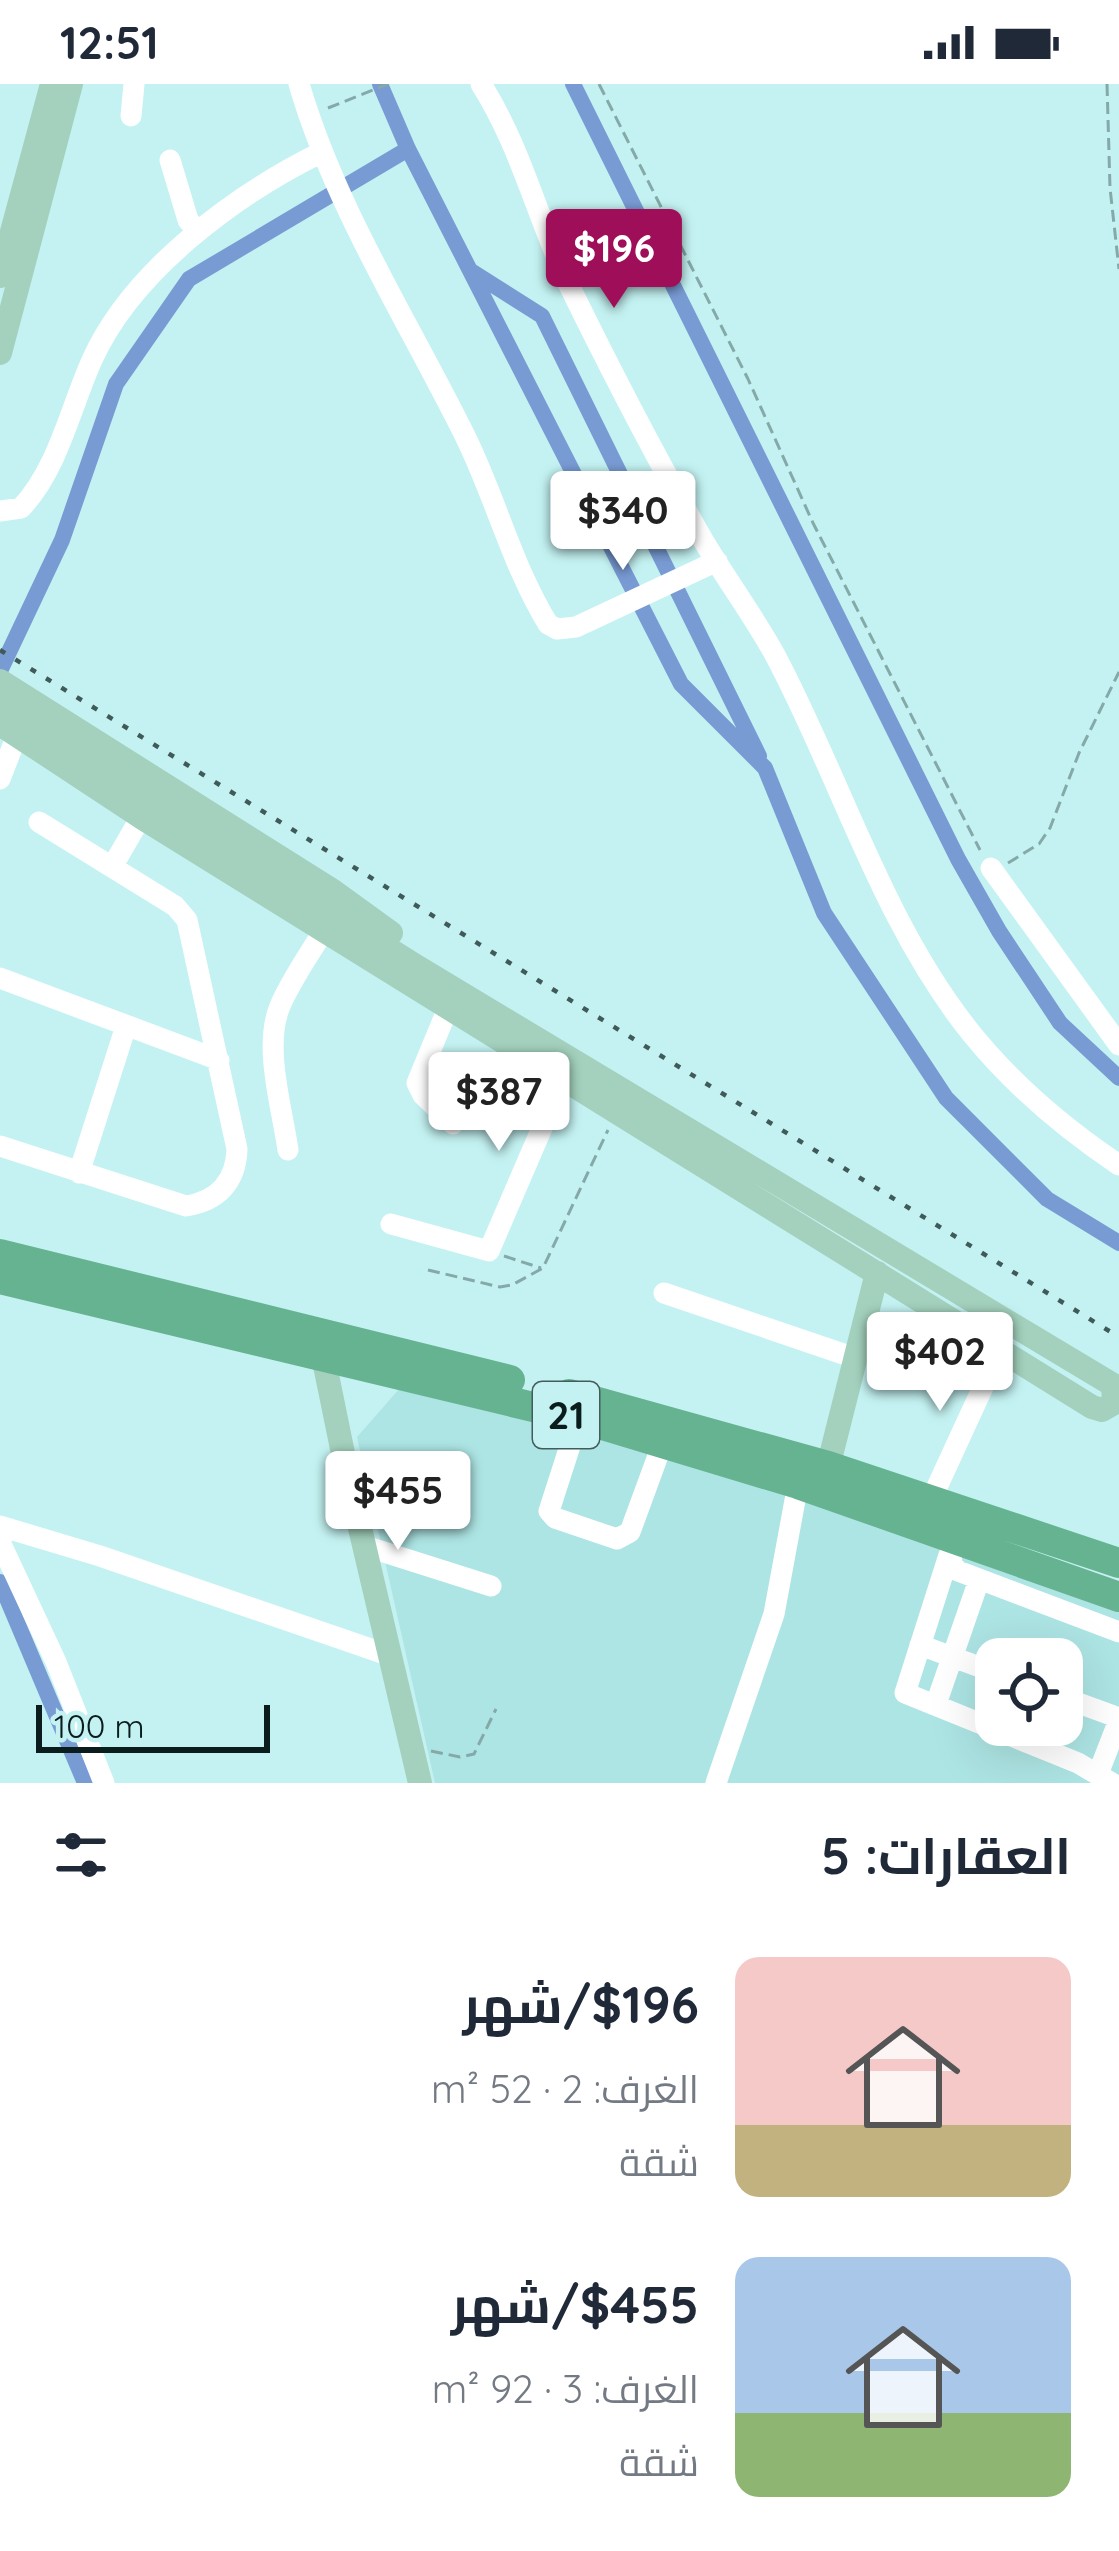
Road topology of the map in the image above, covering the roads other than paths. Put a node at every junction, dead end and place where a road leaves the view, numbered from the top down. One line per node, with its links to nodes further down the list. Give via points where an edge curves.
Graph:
1 (36, 84): 10 (main road)
2 (52, 84): 12 (main road)
3 (71, 84): 13 (main road)
4 (134, 84): 7 (street)
5 (299, 84): 9 (street)
6 (481, 84): 15 (street, via 571,289)
7 (130, 116)
8 (170, 160): 11 (street)
9 (325, 163): 11 (street, via 293,166); 15 (street, via 460,425 545,618 557,629 577,627)
10 (0, 219)
11 (197, 231): 14 (street, via 126,305 94,356 40,488 21,508)
12 (0, 276)
13 (0, 353)
14 (0, 511)
15 (717, 561): 34 (street, via 777,659 938,985 1024,1090)
16 (0, 681): 24 (main road, via 333,892 388,930)
17 (6, 718): 18 (street); 19 (main road); 24 (main road)
18 (0, 779)
19 (141, 817): 21 (street); 23 (main road)
20 (38, 822): 21 (street)
21 (112, 867): 29 (street, via 187,920)
22 (991, 868): 28 (street)
23 (324, 930): 26 (main road); 33 (street, via 275,1023)
24 (414, 965): 44 (main road)
25 (0, 979): 27 (street)
26 (448, 1008): 30 (main road); 31 (street, via 417,1083)
27 (126, 1026): 29 (street); 35 (street)
28 (1119, 1046)
29 (219, 1060): 35 (street, via 237,1149 232,1177 213,1198 172,1204)
30 (562, 1078): 36 (street, via 489,1251); 38 (main road)
31 (453, 1124)
32 (0, 1146): 35 (street)
33 (288, 1150)
34 (1119, 1166)
35 (80, 1173)
36 (391, 1224)
37 (0, 1254): 41 (highway, 21)
38 (877, 1273): 42 (main road); 43 (main road)
39 (0, 1279): 41 (highway, 21)
40 (664, 1292): 43 (street)
41 (321, 1346): 45 (highway, 21); 47 (highway, 21, via 630,1410); 51 (main road)
42 (1000, 1350): 44 (main road, via 1096,1409 1114,1403); 48 (street)
43 (855, 1358): 47 (main road)
44 (1116, 1386)
45 (579, 1418): 46 (highway, 21); 46 (street, via 549,1511 617,1539 630,1532)
46 (663, 1442): 47 (highway, 21)
47 (816, 1481): 48 (highway, 21); 52 (highway, 21); 68 (street)
48 (931, 1500): 53 (highway, 21)
49 (0, 1526): 59 (street)
50 (0, 1542): 66 (street)
51 (365, 1546): 55 (street); 59 (main road)
52 (952, 1546): 54 (street, via 958,1571); 56 (highway, 21); 58 (street)
53 (1119, 1563)
54 (979, 1580): 57 (street); 60 (street)
55 (491, 1586)
56 (1119, 1598)
57 (1119, 1632)
58 (920, 1645): 60 (street); 62 (street, via 905,1693)
59 (391, 1656): 67 (main road)
60 (952, 1657): 61 (street); 62 (street)
61 (975, 1665)
62 (936, 1704): 65 (street)
63 (1083, 1705): 64 (street)
64 (1119, 1719): 65 (street)
65 (1105, 1778)
66 (104, 1783)
67 (420, 1783)
68 (716, 1783)

